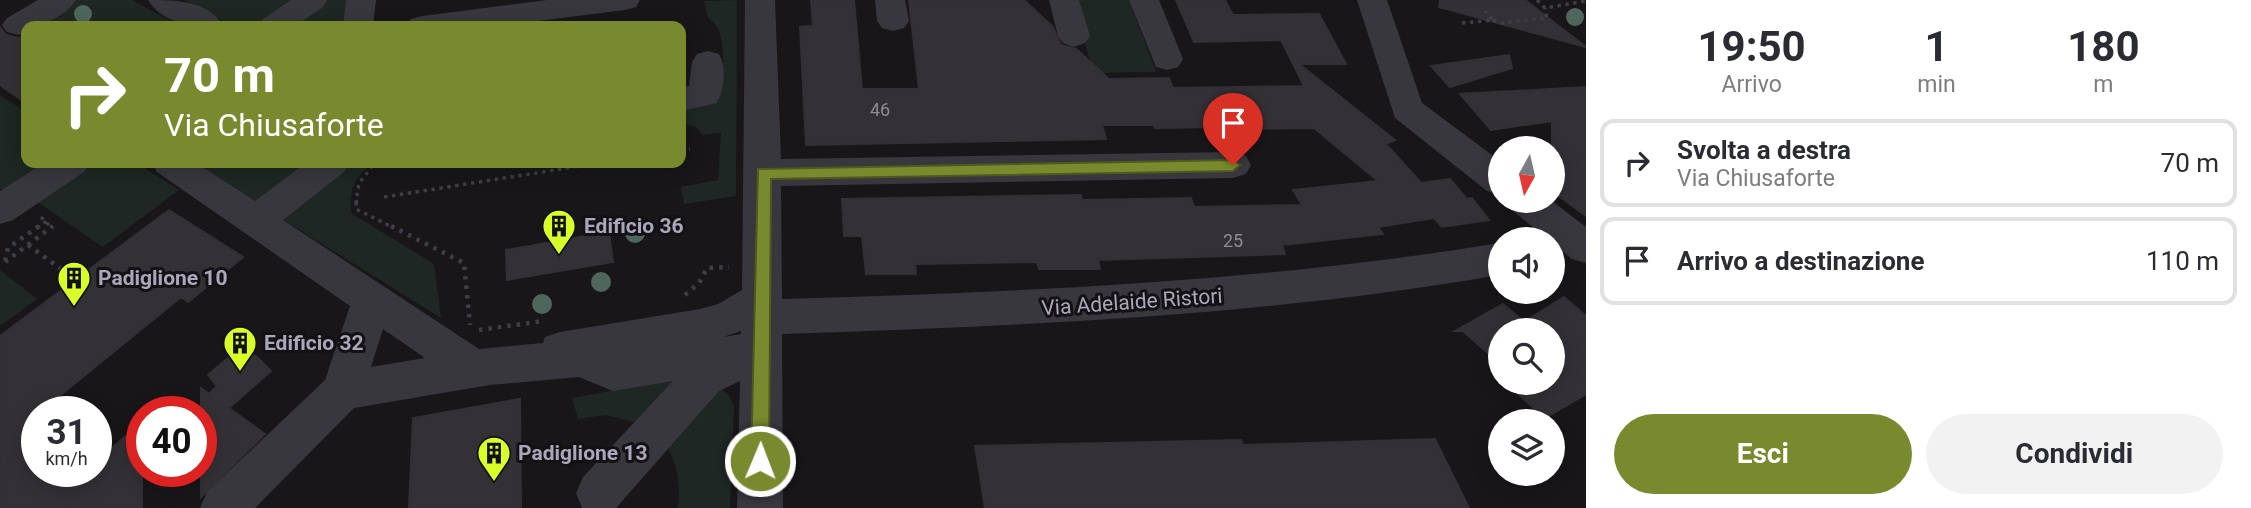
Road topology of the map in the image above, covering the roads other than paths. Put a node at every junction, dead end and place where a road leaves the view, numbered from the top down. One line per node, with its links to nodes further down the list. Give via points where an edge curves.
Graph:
1 (61, 0): 10 (street)
2 (163, 0): 11 (street)
3 (312, 0): 12 (street)
4 (361, 0): 13 (street)
5 (624, 0): 14 (street)
6 (760, 0): 26 (street)
7 (1064, 0): 17 (street)
8 (1144, 0): 18 (street)
9 (1372, 0): 25 (street, via 1407,109)
10 (25, 21)
11 (199, 21)
12 (281, 21)
13 (359, 21)
14 (461, 21)
15 (21, 23): 16 (street)
16 (18, 25)
17 (1074, 36)
18 (1167, 59)
19 (708, 62): 20 (street, via 705,95)
20 (686, 98)
21 (1233, 165): 26 (street)
22 (63, 168): 27 (street)
23 (178, 168): 29 (street)
24 (325, 168): 29 (street)
25 (1488, 172)
26 (763, 173): 33 (street)
27 (0, 210)
28 (1540, 214): 30 (street)
29 (257, 220): 32 (street)
30 (1576, 246)
31 (1488, 261): 33 (street, Via Adelaide Ristori, via 1266,293)
32 (373, 298): 34 (street); 35 (street)
33 (763, 321): 34 (street, Via Adelaide Ristori, via 613,372 582,358); 36 (street); 38 (street)
34 (478, 355): 35 (street, Via Adelaide Ristori)
35 (342, 391): 37 (street)
36 (599, 494)
37 (223, 508)
38 (760, 508)

